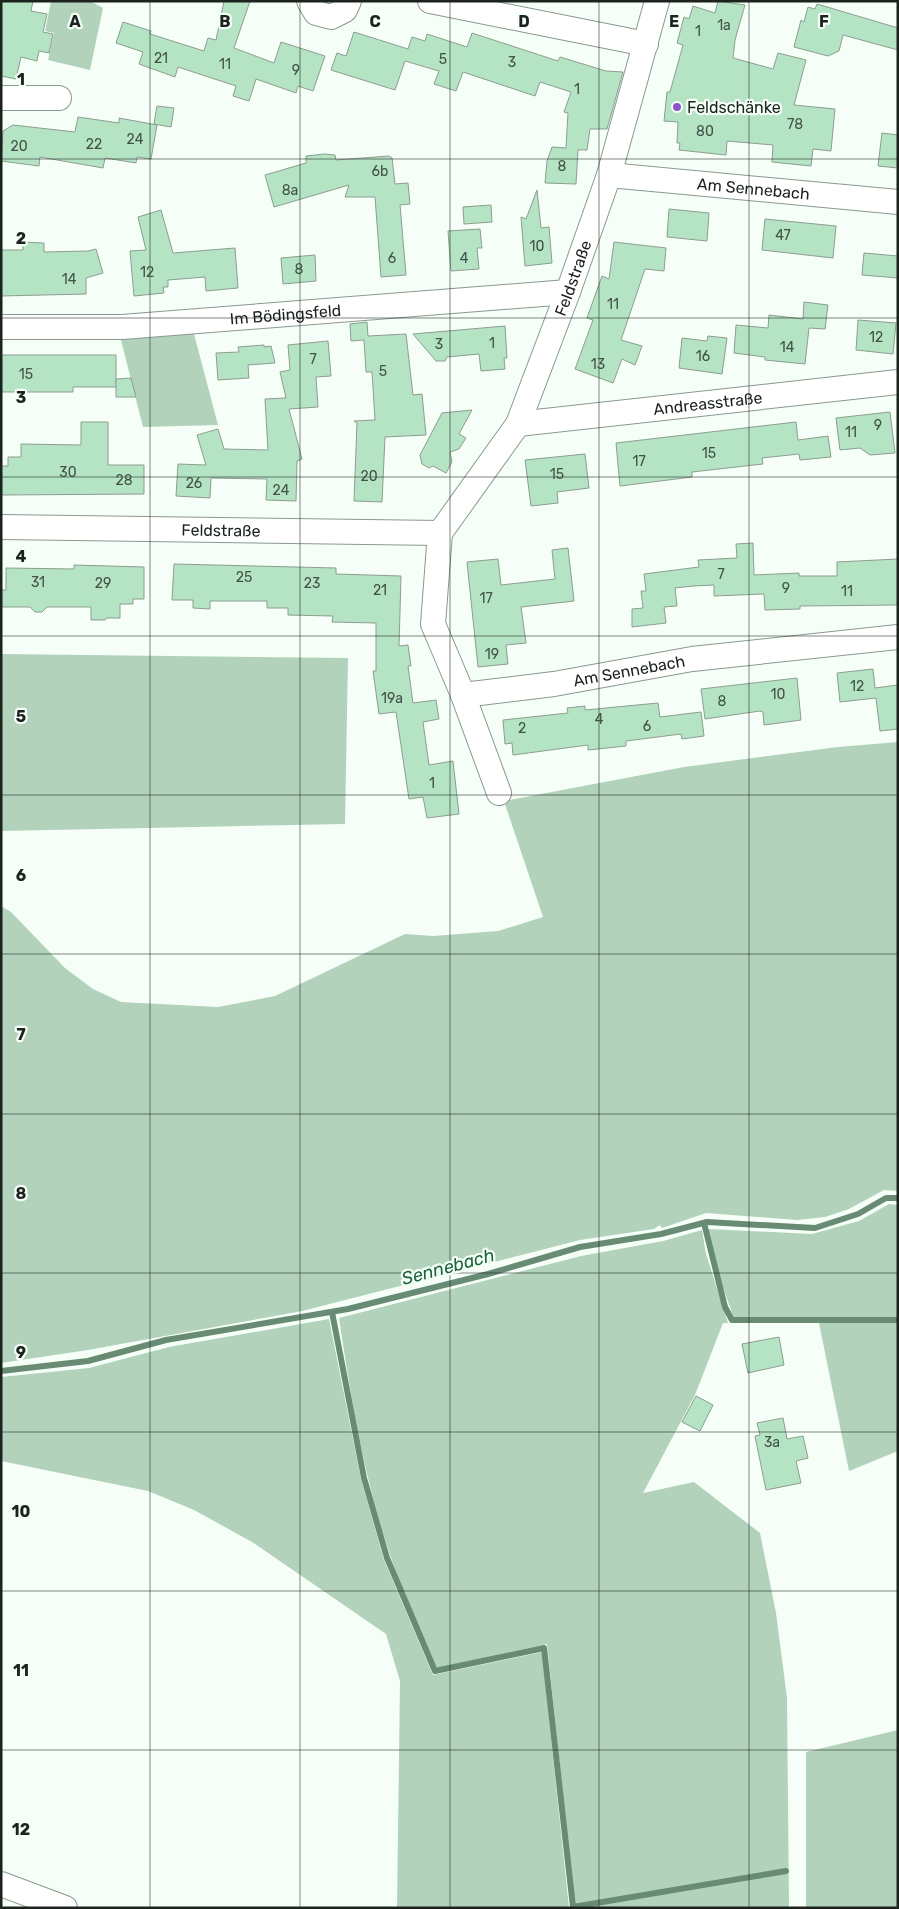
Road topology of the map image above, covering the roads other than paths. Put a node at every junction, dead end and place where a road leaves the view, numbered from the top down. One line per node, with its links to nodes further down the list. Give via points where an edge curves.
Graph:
1 (309, 1): 2 (street, via 316,13 331,17 345,10)
2 (349, 1)
3 (430, 1): 5 (street)
4 (656, 1): 5 (street, Feldstraße)
5 (646, 44): 8 (street, Feldstraße)
6 (1, 98): 7 (street)
7 (58, 98)
8 (609, 175): 9 (street, Am Sennebach); 10 (street, Feldstraße)
9 (898, 202)
10 (568, 292): 11 (street, Im Bödingsfeld, via 122,327); 13 (street, Feldstraße)
11 (1, 327)
12 (898, 382): 13 (street, Andreasstraße)
13 (518, 424): 15 (street, Feldstraße)
14 (1, 526): 15 (street, Feldstraße)
15 (440, 533): 17 (street, via 433,624)
16 (898, 637): 17 (street, Am Sennebach, via 692,660 554,684)
17 (463, 695): 18 (street)
18 (499, 793)
19 (1, 1884): 20 (street)
20 (65, 1908)

